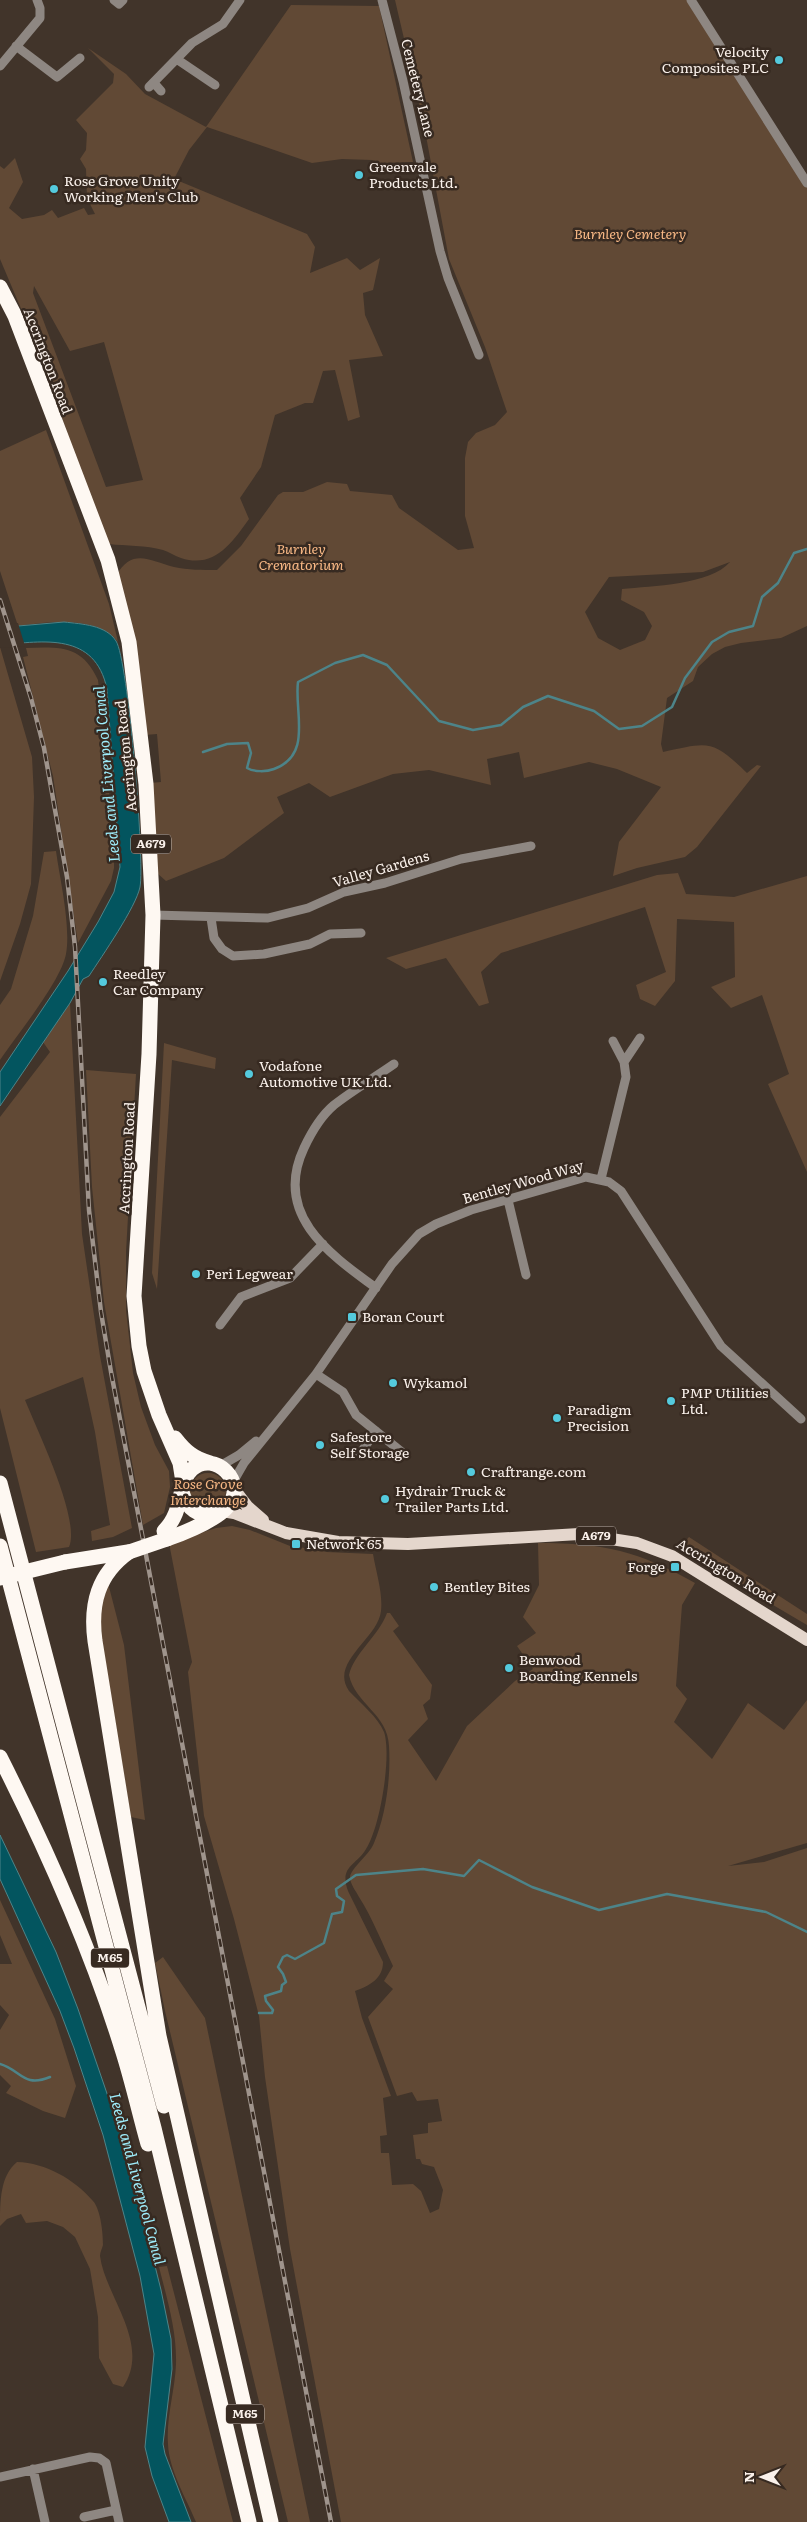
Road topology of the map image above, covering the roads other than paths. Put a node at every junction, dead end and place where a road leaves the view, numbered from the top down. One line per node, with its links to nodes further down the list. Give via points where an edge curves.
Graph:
1 (38, 0): 7 (street, via 40,18)
2 (114, 0): 3 (street, via 119,4)
3 (123, 0)
4 (240, 0): 9 (street, via 223,24 192,44)
5 (382, 0): 15 (street, Cemetery Lane, via 408,101 440,251)
6 (691, 0): 13 (street)
7 (16, 46): 8 (street, via 57,77); 10 (street)
8 (80, 58)
9 (178, 60): 11 (street); 12 (street, via 151,85)
10 (0, 66)
11 (215, 85)
12 (161, 91)
13 (807, 183)
14 (0, 287): 17 (highway, Accrington Road / A679, via 15,316 108,560 130,642 151,844)
15 (480, 355)
16 (531, 846): 18 (street, Valley Gardens, via 462,859 344,892 308,908 268,918)
17 (153, 915): 18 (street, Valley Gardens); 32 (highway, Accrington Road / A679, via 149,1054 134,1296 144,1371)
18 (211, 918): 19 (street, via 214,938 233,956 264,954 310,944 330,934)
19 (361, 933)
20 (640, 1038): 22 (street)
21 (613, 1040): 22 (street)
22 (624, 1062): 24 (street, via 626,1077)
23 (394, 1064): 26 (street, via 333,1106 312,1131 295,1167 294,1188 300,1213)
24 (601, 1179): 25 (street, Bentley Wood Way, via 586,1177); 31 (street, Bentley Wood Way, via 621,1191 721,1346)
25 (508, 1200): 27 (street); 28 (street, Bentley Wood Way, via 471,1210 419,1234)
26 (323, 1244): 28 (street, via 337,1260); 29 (street, via 290,1278 241,1297)
27 (526, 1275)
28 (376, 1288): 30 (street, Bentley Wood Way)
29 (220, 1325)
30 (316, 1374): 33 (street, via 343,1392 356,1415); 34 (street, Bentley Wood Way)
31 (801, 1419)
32 (162, 1421): 37 (highway, Accrington Road / A679, via 184,1451); 40 (highway, Accrington Road / A679, via 180,1463)
33 (376, 1431): 35 (street); 36 (street)
34 (268, 1432): 37 (street, Bentley Wood Way, via 239,1455); 39 (street, Bentley Wood Way, via 244,1463)
35 (403, 1452)
36 (359, 1455)
37 (215, 1464): 39 (highway, A679, via 226,1470); 40 (highway, via 193,1468)
38 (0, 1482): 49 (highway, M65)
39 (234, 1485): 41 (highway, via 233,1498); 42 (main road, Accrington Road / A679, via 247,1506)
40 (183, 1487): 41 (highway, A679, via 188,1506 202,1514); 43 (highway, A679, via 175,1517)
41 (219, 1513): 42 (main road, Accrington Road / A679); 43 (highway, via 200,1525)
42 (268, 1524): 47 (main road, Accrington Road / A679, via 303,1537 358,1544 579,1534 637,1543 680,1560)
43 (165, 1535): 45 (highway, bridge)
44 (0, 1546): 50 (highway, M65, via 128,2025)
45 (132, 1548): 46 (highway, bridge); 49 (highway, via 117,1560 99,1584 93,1625 159,2036)
46 (0, 1578)
47 (807, 1640)
48 (0, 1757): 50 (highway, via 87,1953 122,2048 195,2322)
49 (219, 2306): 58 (highway, M65)
50 (214, 2371): 57 (highway, M65)
51 (33, 2469): 52 (street); 53 (street, via 99,2458 106,2463); 55 (street)
52 (0, 2477)
53 (116, 2510): 54 (street); 56 (street)
54 (84, 2517)
55 (45, 2522)
56 (119, 2522)
57 (248, 2522)
58 (271, 2522)

